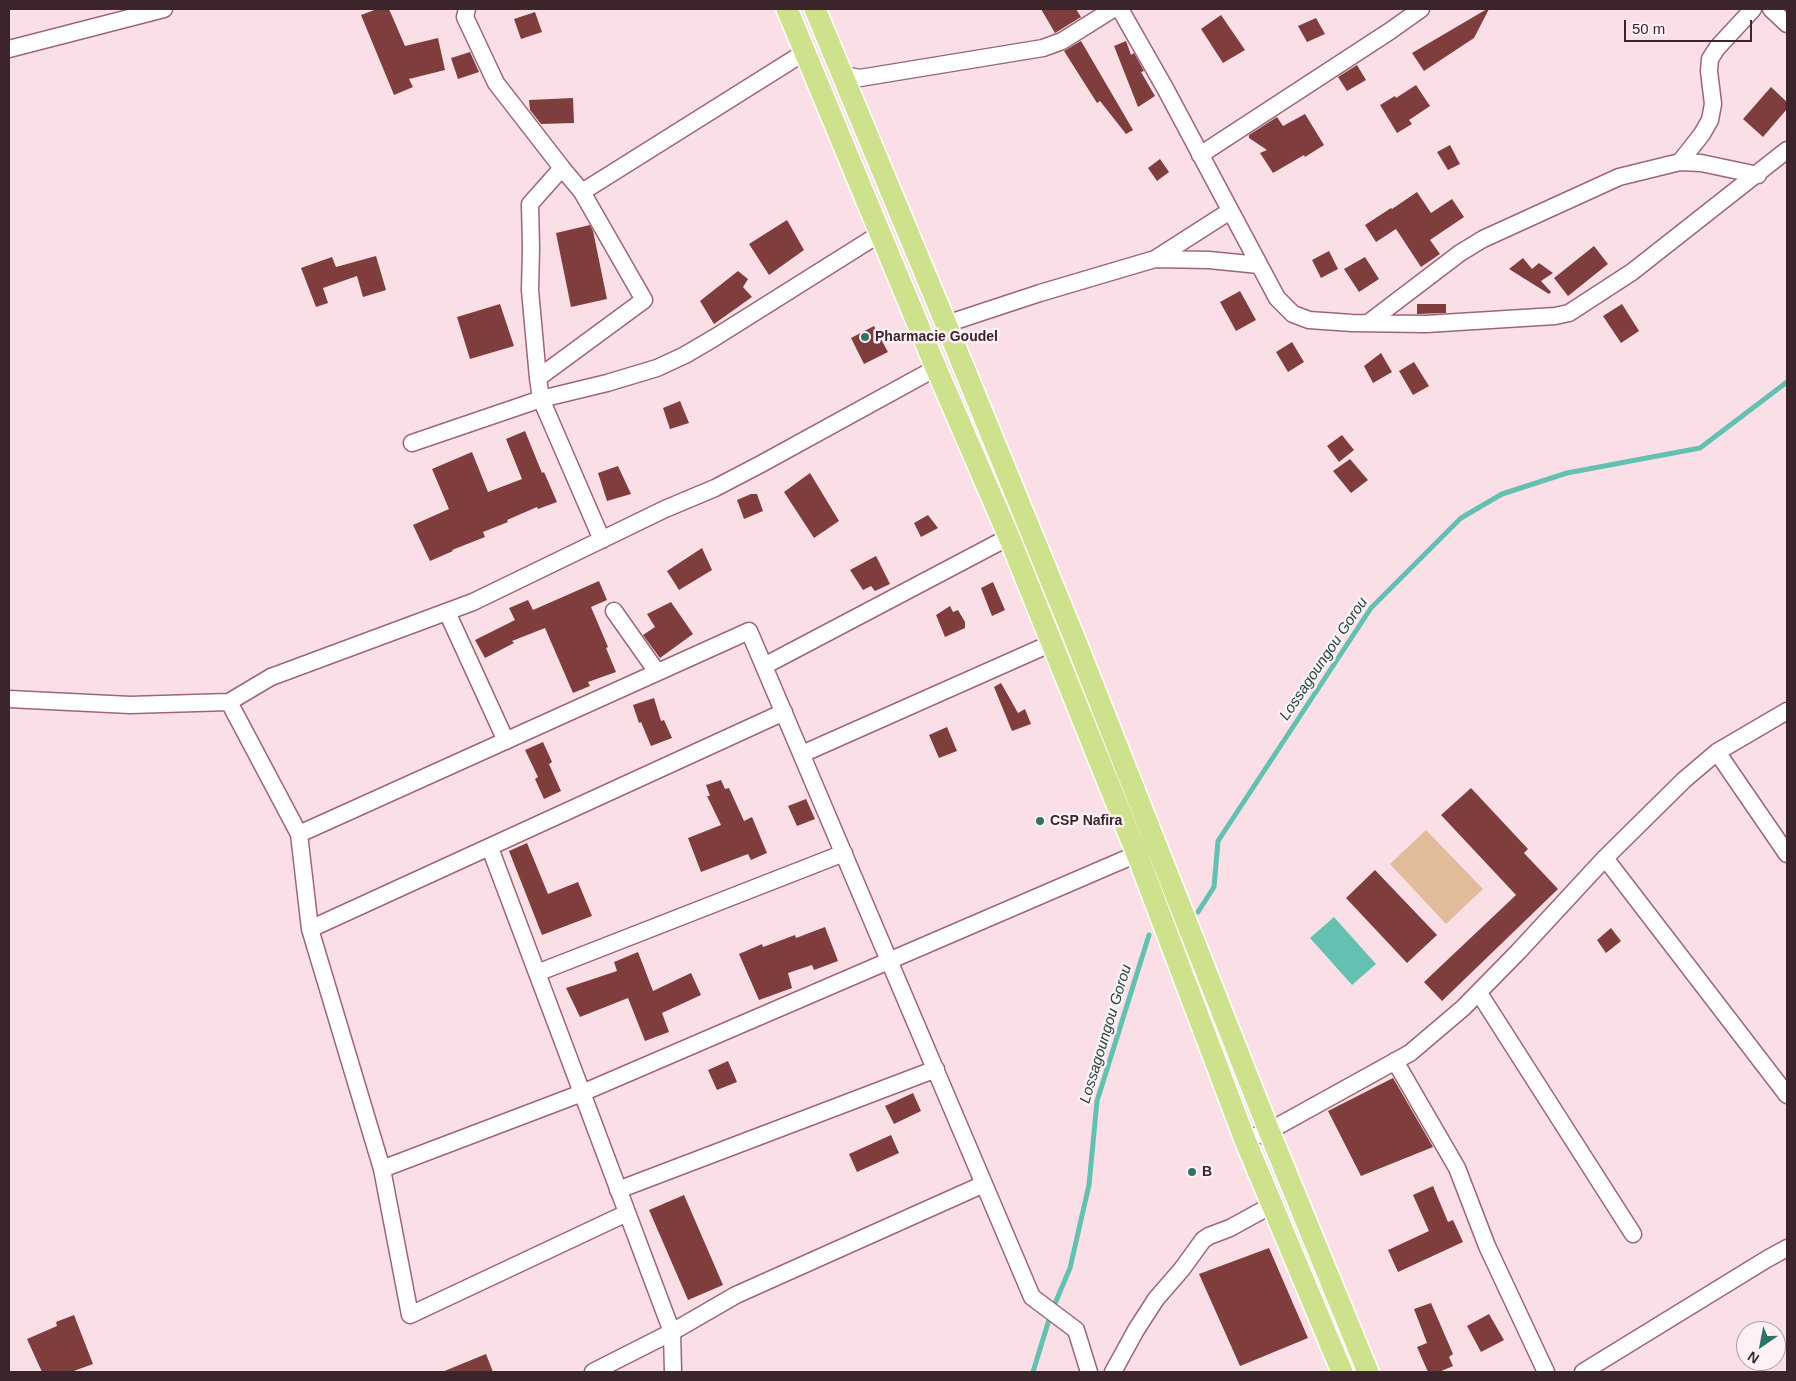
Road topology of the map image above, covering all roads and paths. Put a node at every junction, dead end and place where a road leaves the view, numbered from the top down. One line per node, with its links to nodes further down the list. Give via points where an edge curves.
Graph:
1 (164, 9): 11 (street)
2 (467, 9): 17 (street, via 465,18 496,83)
3 (787, 9): 12 (main road)
4 (815, 9): 13 (main road)
5 (1113, 9): 13 (street, via 1062,41 1043,48 860,78)
6 (1120, 9): 15 (street)
7 (1421, 9): 15 (street)
8 (1753, 9): 16 (street, via 1710,59 1708,71 1713,104 1710,120)
9 (1771, 9): 10 (street)
10 (1787, 24)
11 (9, 49)
12 (805, 52): 19 (street); 21 (main road)
13 (843, 75): 25 (main road)
14 (1787, 150): 18 (street)
15 (1200, 154): 20 (street)
16 (1680, 162): 18 (street); 24 (street, via 1619,177 1483,239)
17 (562, 168): 19 (street); 27 (street, via 530,204 530,290)
18 (1758, 175): 24 (street, via 1632,272 1569,313 1426,324)
19 (582, 192): 27 (street, via 644,300)
20 (1230, 211): 22 (street); 23 (street)
21 (881, 234): 26 (main road); 28 (street, via 685,355 657,368 607,383)
22 (1155, 258): 23 (street); 25 (street)
23 (1259, 265): 24 (street, via 1277,298 1292,314 1309,320)
24 (1368, 323)
25 (946, 324): 58 (main road)
26 (936, 368): 30 (main road); 31 (street, via 715,488)
27 (538, 378): 28 (street)
28 (541, 398): 29 (street); 31 (street)
29 (412, 443)
30 (1009, 537): 34 (main road); 35 (street)
31 (602, 540): 33 (street)
32 (614, 610): 36 (street)
33 (447, 612): 38 (street, via 271,677); 41 (street)
34 (1052, 643): 43 (street); 47 (main road)
35 (764, 666): 36 (street, via 749,631); 40 (street)
36 (657, 672): 41 (street)
37 (9, 699): 38 (street, via 130,705)
38 (228, 702): 44 (street)
39 (1787, 711): 42 (street)
40 (784, 712): 43 (street); 45 (street)
41 (506, 741): 44 (street)
42 (1717, 752): 48 (street); 49 (street)
43 (802, 754): 46 (street)
44 (299, 834): 50 (street)
45 (490, 848): 50 (street); 52 (street)
46 (844, 853): 51 (street); 52 (street)
47 (1137, 854): 51 (street); 59 (main road)
48 (1787, 854)
49 (1605, 858): 53 (street); 57 (street)
50 (310, 929): 60 (street)
51 (890, 961): 55 (street); 56 (street)
52 (537, 973): 56 (street)
53 (1479, 993): 54 (street, via 1410,1053); 65 (street)
54 (1395, 1061): 58 (street); 74 (street, via 1458,1168 1487,1246)
55 (936, 1070): 61 (street); 62 (street)
56 (582, 1093): 60 (street); 62 (street)
57 (1787, 1095)
58 (1269, 1130): 59 (street); 73 (main road)
59 (1245, 1140): 63 (main road)
60 (382, 1169): 64 (street, via 410,1315)
61 (984, 1184): 67 (street, via 736,1295); 70 (street, via 1032,1297 1076,1330)
62 (618, 1190): 64 (street)
63 (1272, 1205): 71 (street, via 1203,1240 1156,1299); 72 (main road)
64 (627, 1214): 67 (street)
65 (1634, 1234)
66 (1787, 1248): 75 (street)
67 (672, 1332): 68 (street); 69 (street)
68 (593, 1372)
69 (673, 1372)
70 (1089, 1372)
71 (1113, 1372)
72 (1342, 1372)
73 (1368, 1372)
74 (1546, 1372)
75 (1583, 1372)

